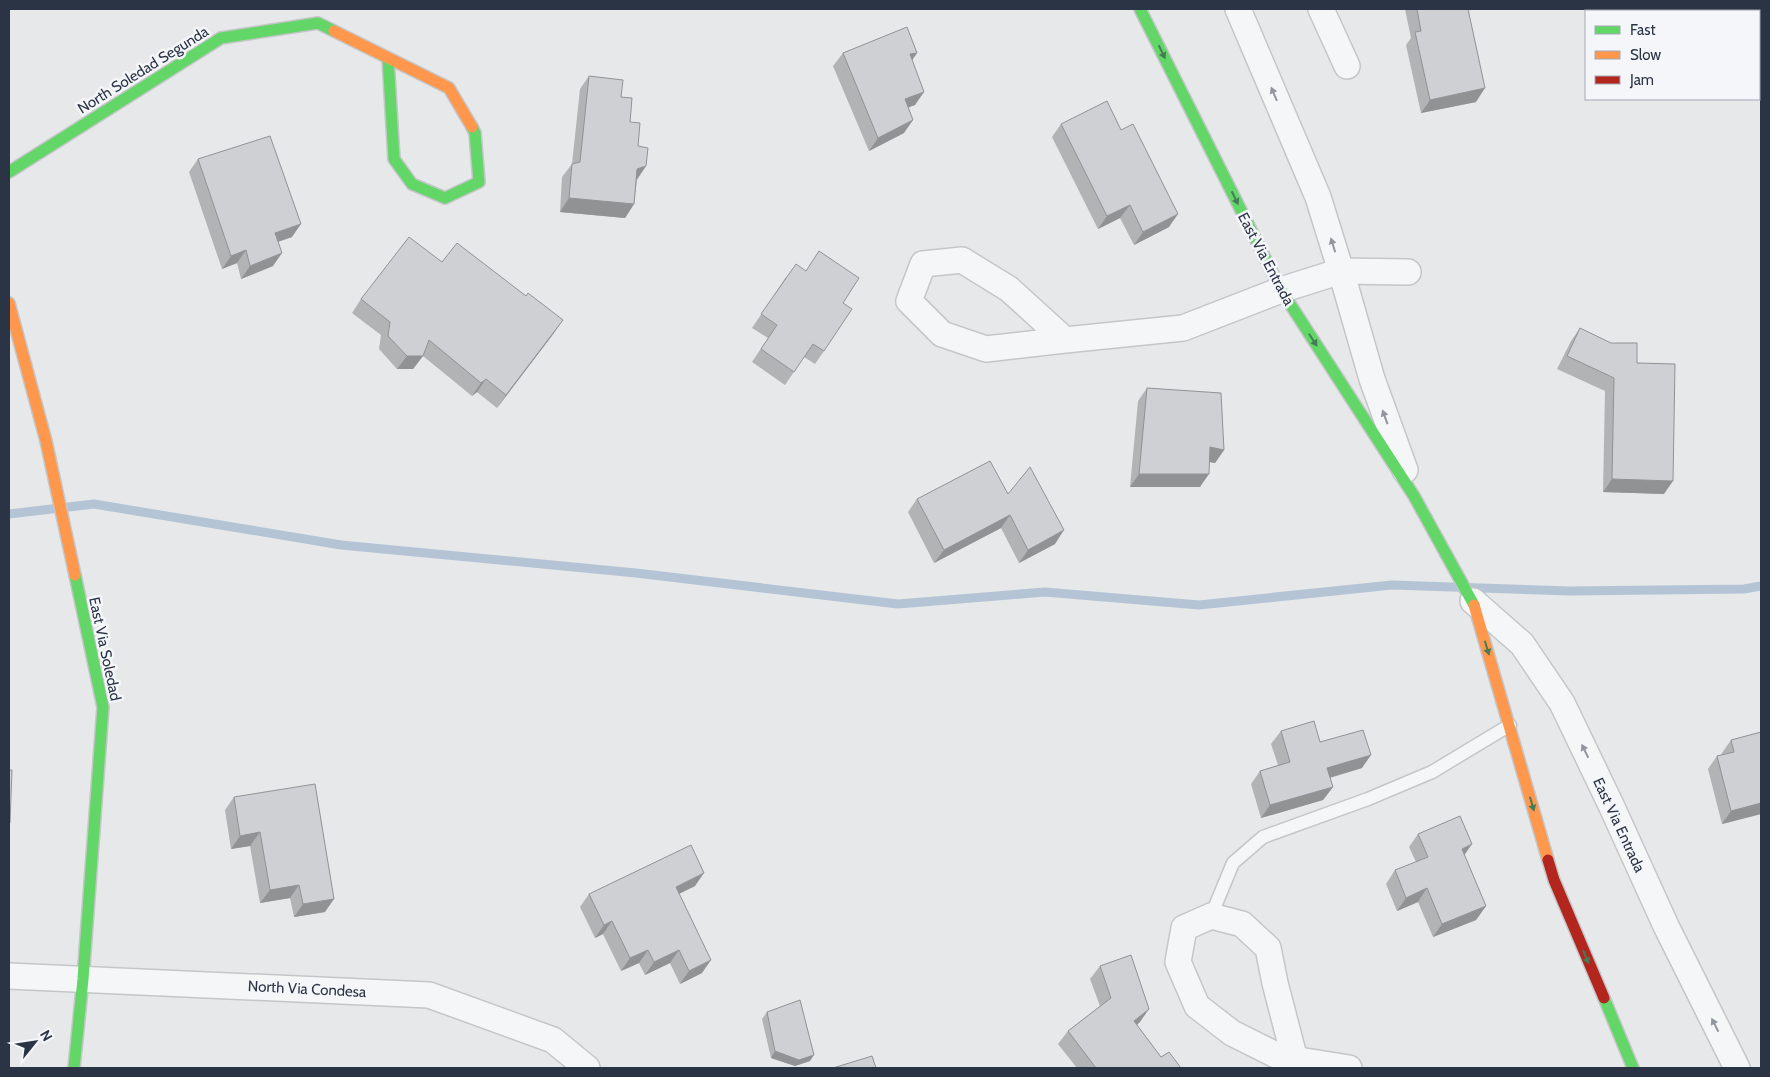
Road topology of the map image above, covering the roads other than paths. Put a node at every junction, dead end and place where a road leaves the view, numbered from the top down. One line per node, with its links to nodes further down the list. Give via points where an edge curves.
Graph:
1 (1140, 9): 9 (street, East Via Entrada, one-way to 9)
2 (1238, 9): 7 (street, East Via Entrada, one-way to 2, via 1318,197)
3 (1321, 9): 5 (street)
4 (388, 58): 4 (street, North Soledad Segunda, via 394,159 403,172 412,184 445,198 479,182 475,133 449,88); 6 (street, North Soledad Segunda, via 318,23 221,38)
5 (1347, 66)
6 (9, 172)
7 (1341, 271): 8 (street); 9 (street); 12 (street, East Via Entrada, one-way to 7, via 1372,379)
8 (1408, 272)
9 (1281, 290): 11 (street, via 1183,328); 12 (street, East Via Entrada, one-way to 12)
10 (9, 303): 17 (street, East Via Soledad, via 46,441 103,707)
11 (1065, 340): 11 (street, via 986,349 942,334 909,301 923,264 962,260 1010,289)
12 (1414, 496): 13 (street, East Via Entrada)
13 (1474, 601): 14 (street, East Via Entrada, one-way to 14); 23 (street, East Via Entrada, one-way to 13, via 1666,926 1562,703 1522,644)
14 (1510, 725): 15 (lane, via 1432,772 1263,837 1233,863); 22 (street, East Via Entrada, one-way to 22, via 1554,880)
15 (1211, 916): 18 (street, via 1242,924 1268,948); 18 (street, via 1184,928 1178,962 1197,1006 1232,1034 1280,1058)
16 (9, 976): 17 (street, North Via Condesa)
17 (83, 979): 19 (street, East Via Soledad); 20 (street, North Via Condesa, via 430,995 553,1040)
18 (1295, 1060): 21 (street)
19 (74, 1068)
20 (587, 1068)
21 (1349, 1068)
22 (1633, 1068)
23 (1737, 1068)

